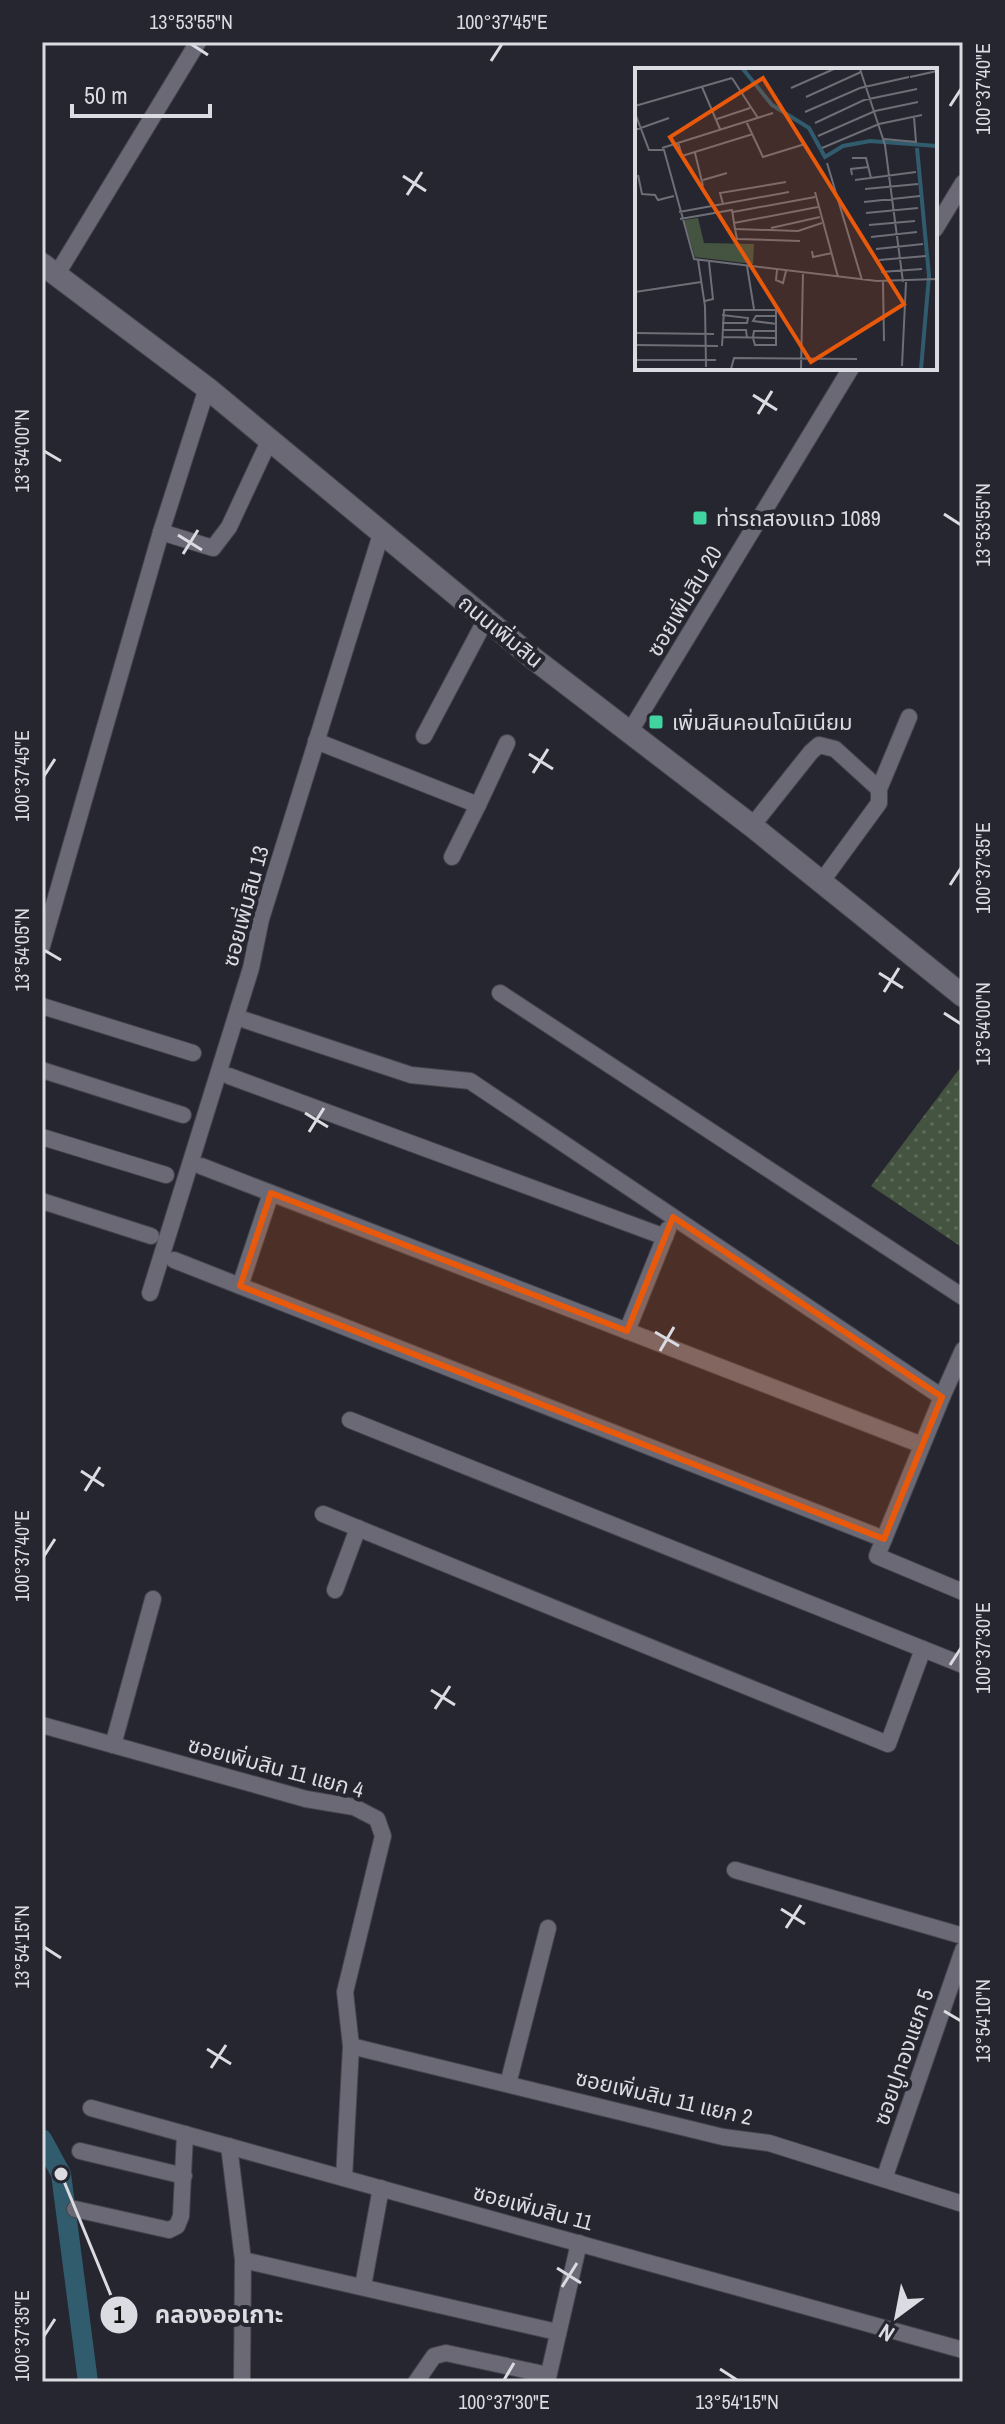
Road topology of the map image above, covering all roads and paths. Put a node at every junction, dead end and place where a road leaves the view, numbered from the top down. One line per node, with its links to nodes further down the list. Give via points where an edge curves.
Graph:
1 (198, 42): 4 (street)
2 (963, 183): 3 (street)
3 (937, 226)
4 (50, 269): 6 (street, ถนนเพิ่มสิน)
5 (850, 370): 12 (street, ซอยเพิ่มสิน 20)
6 (207, 388): 7 (street, ถนนเพิ่มสิน); 9 (street)
7 (270, 439): 8 (street, ถนนเพิ่มสิน); 9 (street, via 229,527 213,548)
8 (382, 531): 10 (street, ถนนเพิ่มสิน); 14 (street, ซอยเพิ่มสิน 13)
9 (161, 532): 21 (street)
10 (486, 619): 12 (street, ถนนเพิ่มสิน); 13 (street)
11 (909, 717): 16 (street)
12 (629, 733): 18 (street, ถนนเพิ่มสิน)
13 (424, 736)
14 (316, 741): 17 (street); 40 (street, ซอยเพิ่มสิน 13)
15 (507, 743): 17 (street)
16 (879, 789): 18 (street, via 835,749 819,745); 20 (street, via 873,816)
17 (478, 805): 19 (street)
18 (752, 826): 20 (street, ถนนเพิ่มสิน)
19 (452, 857)
20 (822, 881): 23 (street, ถนนเพิ่มสิน)
21 (42, 946)
22 (500, 993): 41 (street)
23 (963, 996)
24 (42, 1006): 26 (street)
25 (245, 1020): 35 (street, via 411,1075 470,1081)
26 (193, 1053)
27 (42, 1070): 29 (street)
28 (229, 1076): 37 (street)
29 (183, 1115)
30 (42, 1137): 32 (street)
31 (201, 1166): 33 (street)
32 (166, 1175)
33 (271, 1193): 39 (street); 42 (street)
34 (42, 1201): 36 (street)
35 (673, 1217): 37 (street); 44 (street)
36 (151, 1236)
37 (665, 1237): 42 (street)
38 (174, 1260): 39 (street)
39 (240, 1286): 49 (street)
40 (150, 1293)
41 (963, 1297)
42 (627, 1331): 46 (street)
43 (963, 1350): 44 (street)
44 (942, 1397): 46 (street)
45 (350, 1420): 53 (street)
46 (922, 1445): 49 (street)
47 (323, 1514): 48 (street)
48 (358, 1528): 50 (street); 53 (street, via 888,1744)
49 (884, 1539): 51 (street, via 877,1556)
50 (335, 1590)
51 (963, 1592)
52 (153, 1599): 56 (street)
53 (923, 1649): 54 (street)
54 (963, 1665)
55 (42, 1725): 56 (street, ซอยเพิ่มสิน 11 แยก 4)
56 (113, 1745): 63 (street, ซอยเพิ่มสิน 11 แยก 4, via 306,1799 354,1807 377,1819 383,1836 345,1992)
57 (735, 1870): 59 (street)
58 (548, 1928): 64 (street)
59 (963, 1936)
60 (963, 1950): 61 (street, ซอยปูทองแยก 5)
61 (946, 2000): 62 (street); 71 (street, ซอยปูทองแยก 5)
62 (963, 2004)
63 (351, 2046): 64 (street, ซอยเพิ่มสิน 11 แยก 2); 70 (street, ซอยเพิ่มสิน 11 แยก 4)
64 (508, 2084): 71 (street, ซอยเพิ่มสิน 11 แยก 2, via 723,2137 769,2143)
65 (91, 2108): 66 (street, ซอยเพิ่มสิน 11)
66 (185, 2134): 67 (street, ซอยเพิ่มสิน 11); 69 (street)
67 (229, 2146): 70 (street, ซอยเพิ่มสิน 11); 76 (street)
68 (80, 2151): 69 (street)
69 (184, 2176): 74 (street, via 181,2216 169,2230)
70 (344, 2178): 72 (street, ซอยเพิ่มสิน 11)
71 (884, 2179): 73 (street, ซอยเพิ่มสิน 11 แยก 2)
72 (381, 2188): 75 (street, ซอยเพิ่มสิน 11); 77 (street)
73 (963, 2204)
74 (75, 2209)
75 (579, 2243): 78 (street); 79 (street, ซอยเพิ่มสิน 11)
76 (243, 2260): 77 (street); 81 (street)
77 (363, 2286): 78 (street)
78 (557, 2332): 80 (street)
79 (962, 2348)
80 (548, 2378): 82 (street, via 446,2353 434,2356)
81 (242, 2382)
82 (416, 2382)

